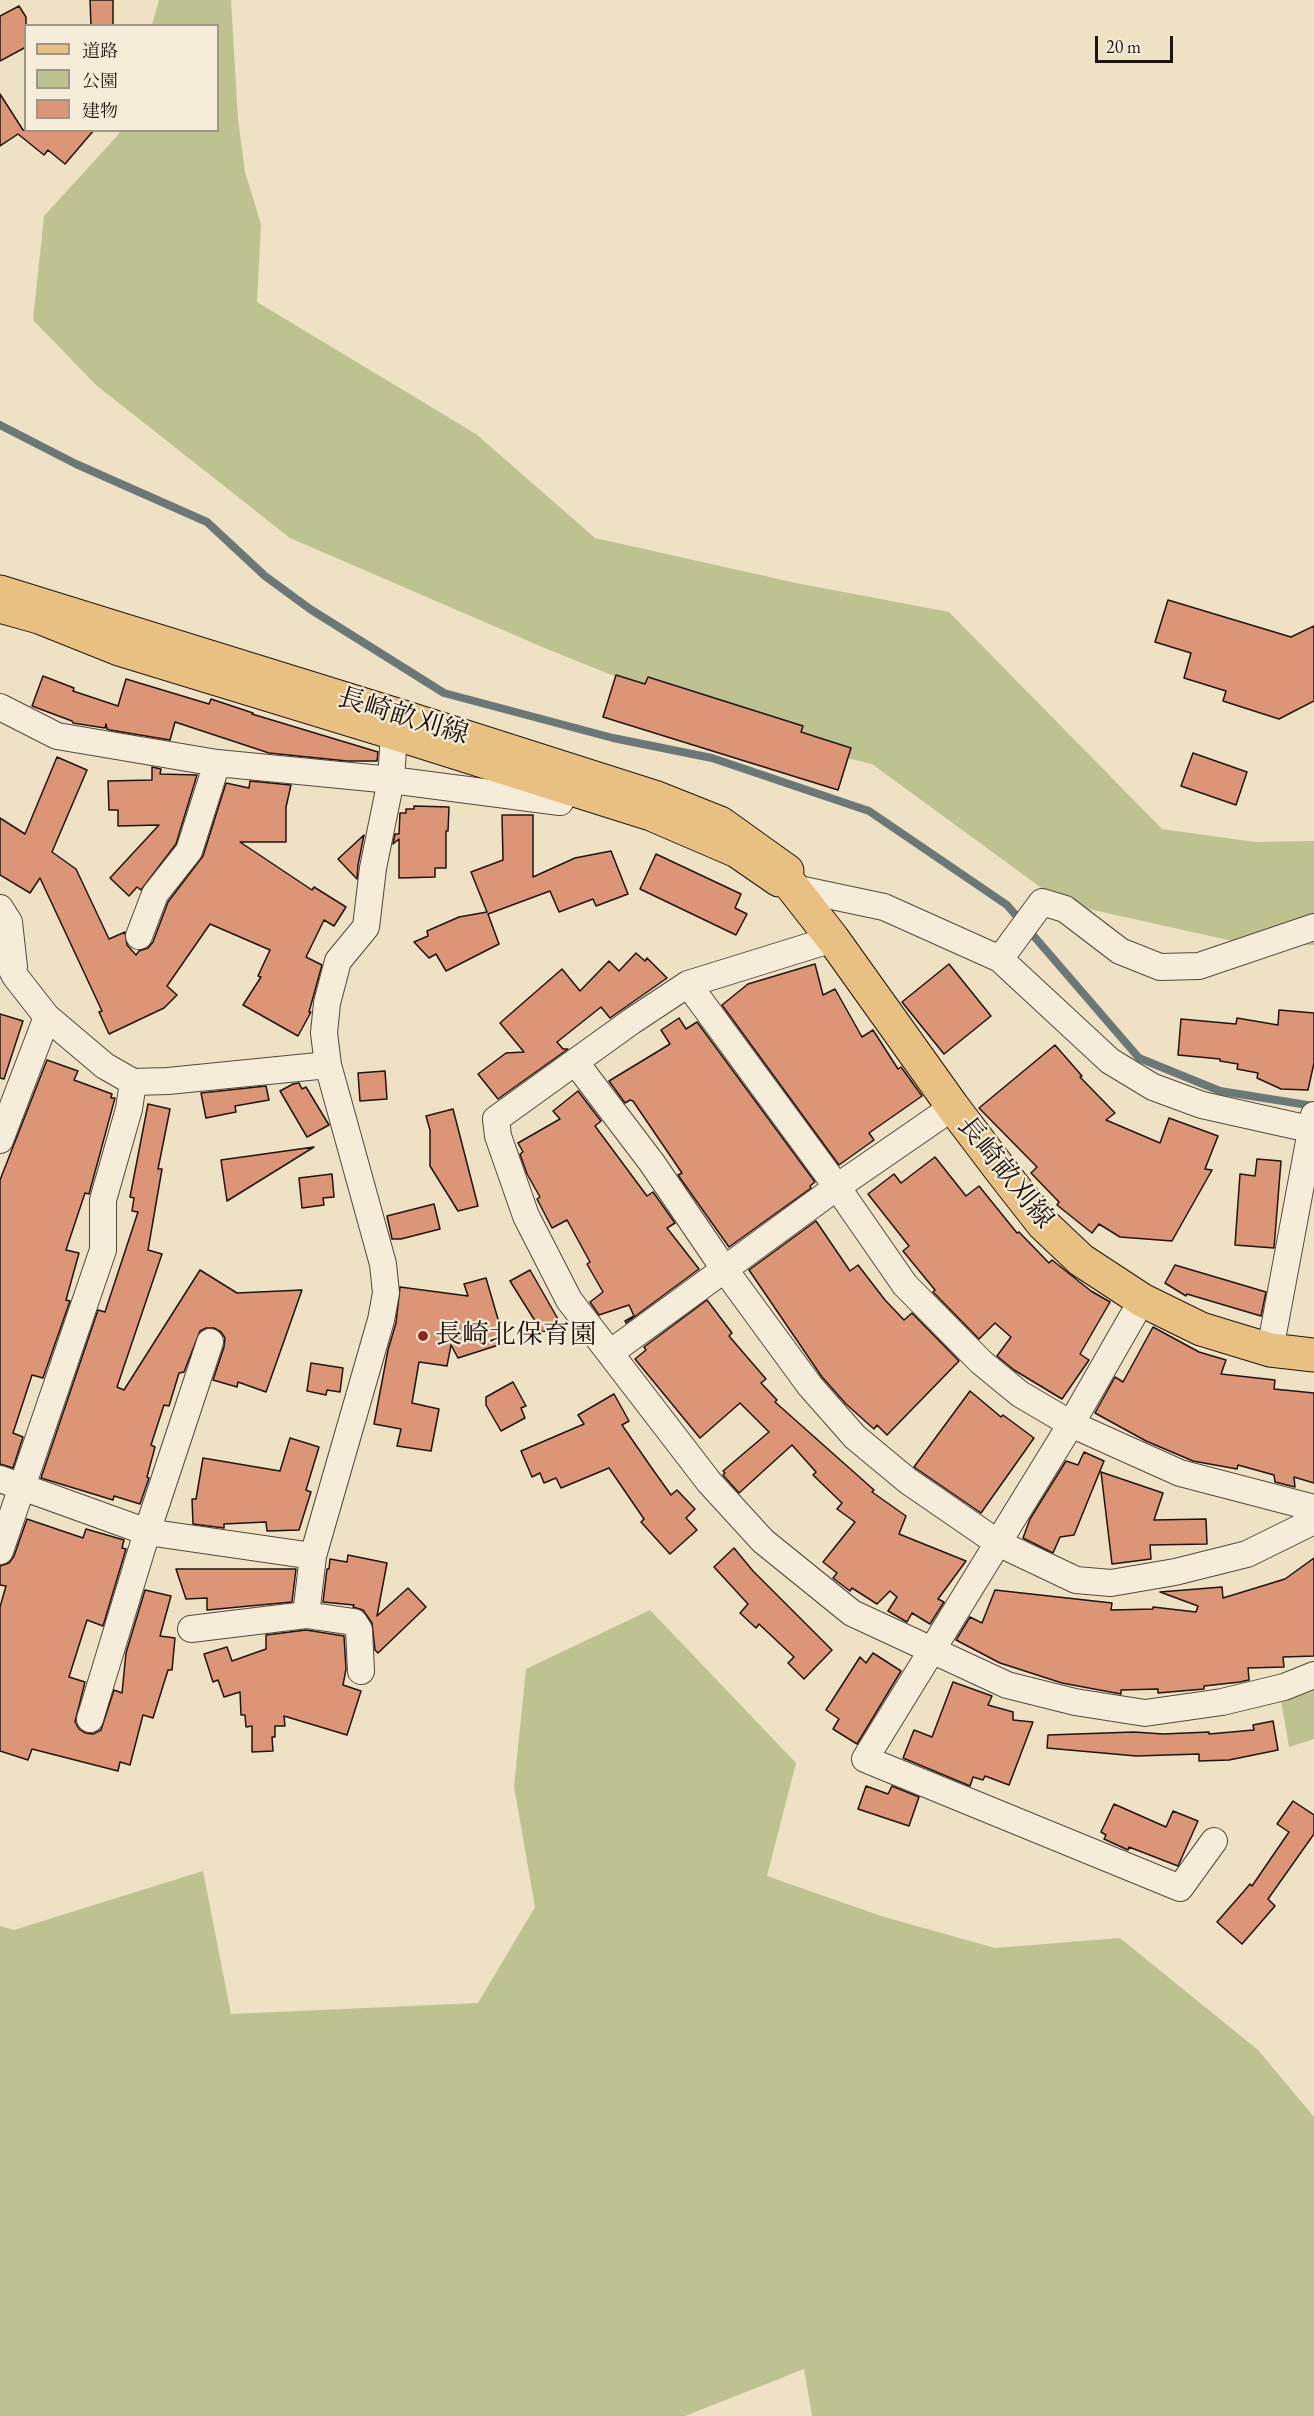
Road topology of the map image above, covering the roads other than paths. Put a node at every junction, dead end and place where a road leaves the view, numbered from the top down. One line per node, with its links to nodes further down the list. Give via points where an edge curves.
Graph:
1 (0, 592): 8 (main road, 長崎畝刈線, via 657,798 720,823 787,871)
2 (0, 606): 4 (main road, 長崎畝刈線, via 39,616 119,649)
3 (0, 707): 5 (street, via 57,736)
4 (394, 733): 6 (street); 7 (main road, 長崎畝刈線)
5 (217, 763): 6 (street); 11 (street, via 189,850 155,894)
6 (391, 780): 7 (street, via 560,802); 19 (street, via 366,927 338,961 327,1003 324,1033)
7 (567, 789): 8 (main road, 長崎畝刈線, via 682,826 737,850 779,880)
8 (789, 881): 12 (main road, 長崎畝刈線); 14 (street, via 884,907)
9 (0, 908): 15 (street, via 9,922)
10 (1314, 927): 14 (street, via 1199,966 1160,967 1120,951 1065,909 1042,902)
11 (139, 936)
12 (833, 939): 16 (street); 21 (main road, 長崎畝刈線)
13 (0, 946): 15 (street)
14 (1007, 949): 22 (street, via 1110,1061 1153,1088 1202,1105)
15 (15, 976): 17 (street)
16 (688, 984): 18 (street); 24 (street)
17 (47, 1017): 20 (street, via 105,1066); 23 (street)
18 (576, 1063): 25 (street, via 652,1163); 29 (street, via 496,1119 498,1136 526,1216 569,1300)
19 (328, 1065): 20 (street); 38 (street, via 383,1264 386,1293)
20 (133, 1082): 32 (street, via 103,1200 103,1251)
21 (953, 1107): 24 (street); 26 (main road, 長崎畝刈線, via 1043,1224 1080,1260)
22 (1313, 1125): 28 (street)
23 (0, 1140)
24 (837, 1187): 25 (street); 31 (street, via 905,1285 981,1362 1020,1394)
25 (725, 1270): 29 (street); 36 (street, via 810,1386 855,1437 908,1481)
26 (1142, 1300): 28 (main road, 長崎畝刈線, via 1201,1329); 31 (street)
27 (210, 1342): 35 (street)
28 (1270, 1350): 30 (main road, 長崎畝刈線)
29 (610, 1353): 41 (street, via 710,1482 763,1541 852,1612)
30 (1314, 1355)
31 (1071, 1424): 33 (street, via 1180,1473); 36 (street)
32 (11, 1483): 35 (street); 37 (street)
33 (1314, 1508)
34 (1314, 1521): 36 (street, via 1247,1554 1111,1583 1076,1580)
35 (147, 1532): 38 (street); 44 (street)
36 (998, 1543): 41 (street)
37 (0, 1551)
38 (313, 1556): 39 (street)
39 (306, 1615): 40 (street); 42 (street, via 354,1622 359,1630)
40 (191, 1629)
41 (932, 1651): 43 (street, via 1007,1685 1075,1702 1146,1713 1222,1702 1284,1687); 45 (street, via 866,1759 1180,1888)
42 (361, 1671)
43 (1314, 1675)
44 (90, 1719)
45 (1214, 1841)

